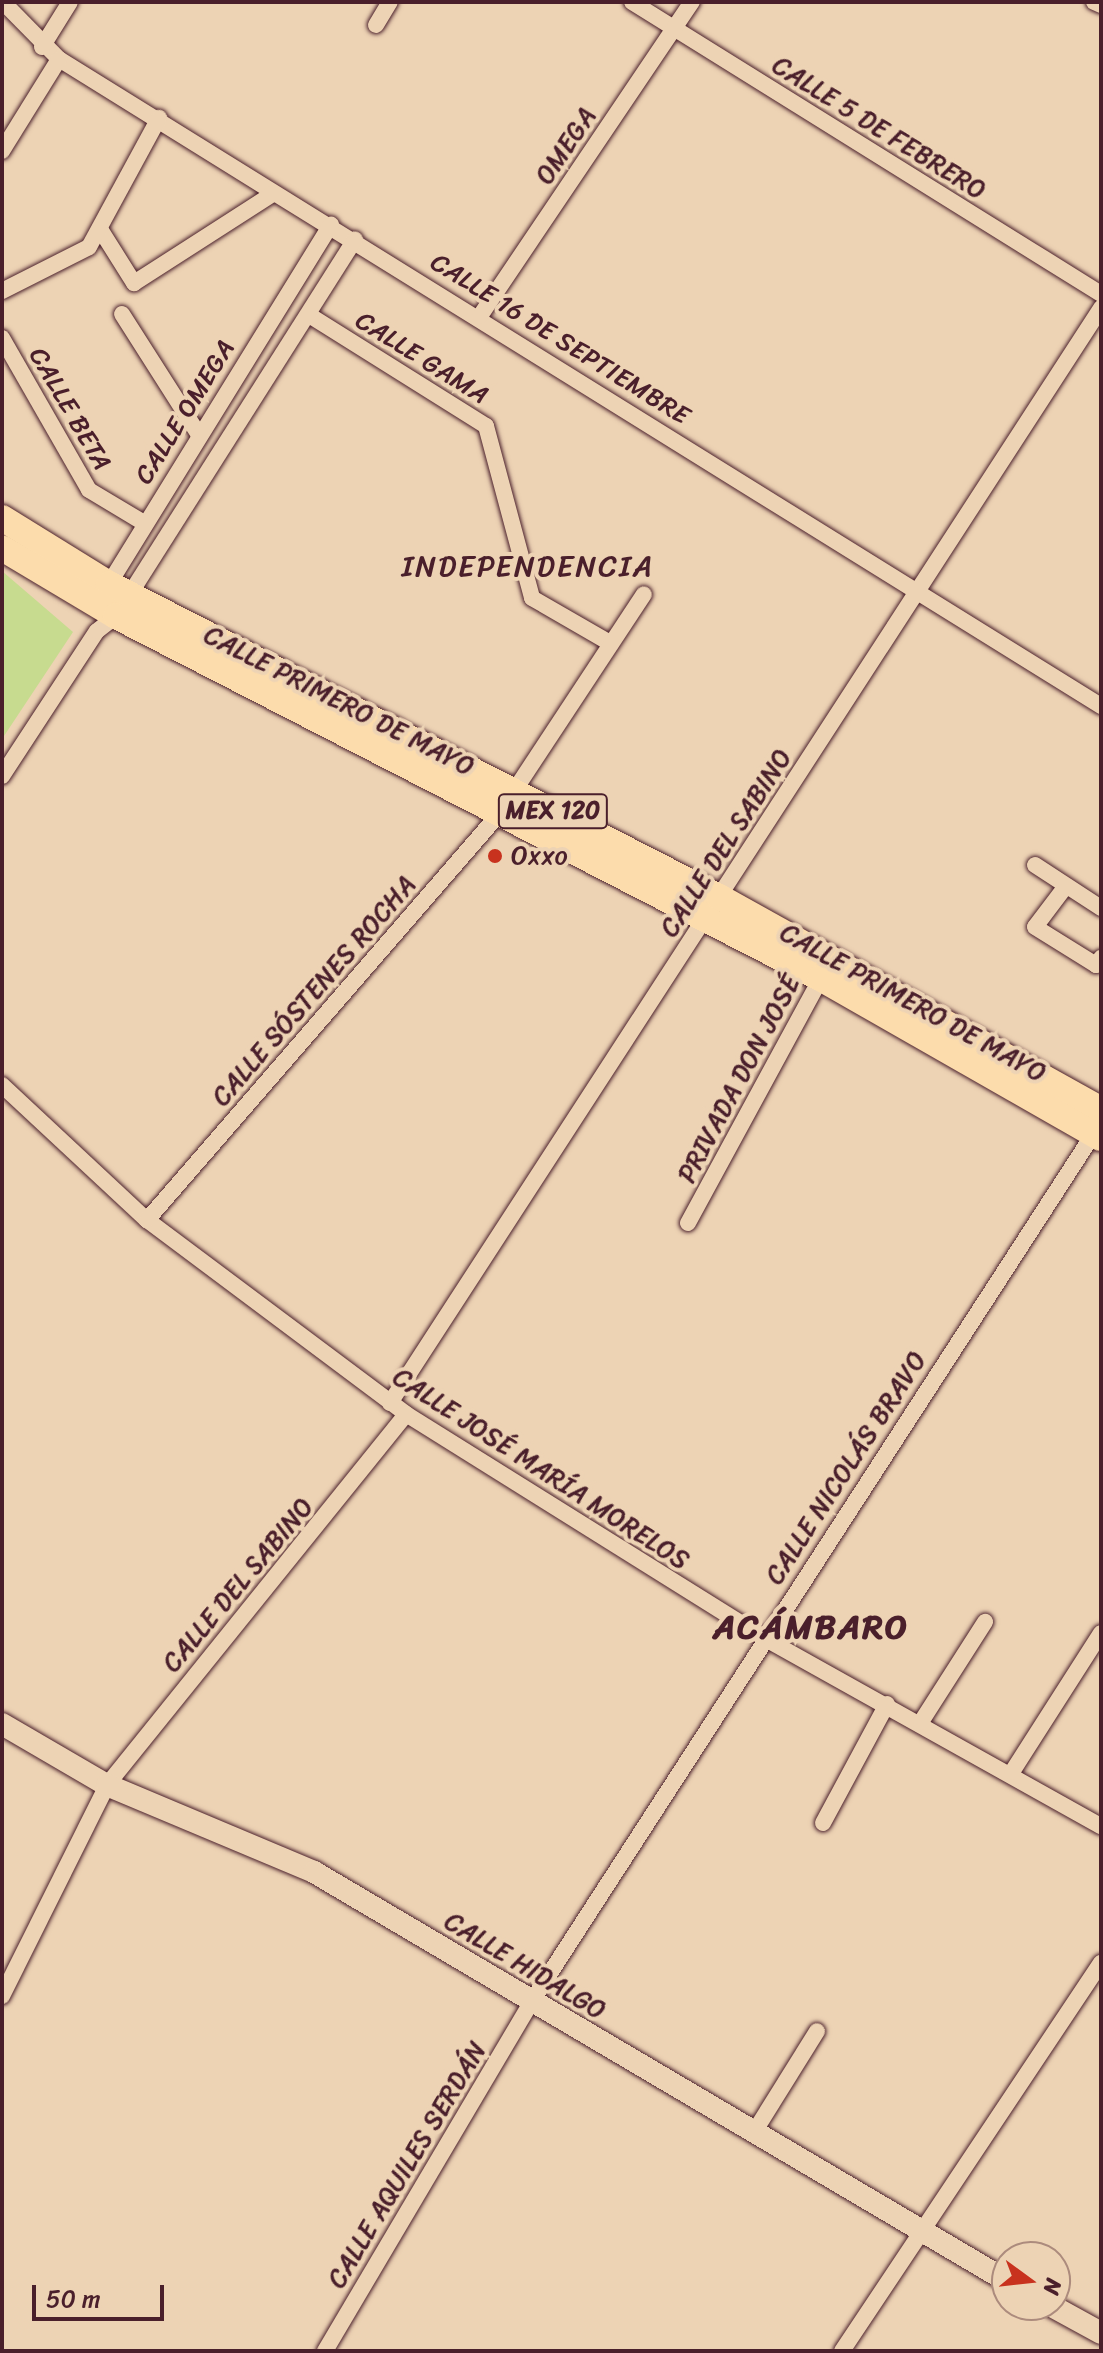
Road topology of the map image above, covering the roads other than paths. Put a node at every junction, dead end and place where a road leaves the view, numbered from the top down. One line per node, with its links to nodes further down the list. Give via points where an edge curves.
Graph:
1 (3, 2): 10 (street, CALLE 16 DE SEPTIEMBRE)
2 (70, 2): 10 (street)
3 (390, 2): 8 (street)
4 (632, 2): 9 (street, CALLE 5 DE FEBRERO)
5 (692, 2): 9 (street, OMEGA)
6 (1094, 2): 7 (street)
7 (1101, 5)
8 (376, 25)
9 (674, 29): 19 (street, CALLE 5 DE FEBRERO); 23 (street, OMEGA)
10 (42, 47): 11 (street, CALLE 16 DE SEPTIEMBRE)
11 (59, 59): 12 (street, CALLE 16 DE SEPTIEMBRE); 13 (street)
12 (159, 118): 14 (street, CALLE 16 DE SEPTIEMBRE); 16 (street)
13 (2, 151)
14 (274, 193): 15 (street, CALLE 16 DE SEPTIEMBRE); 16 (street, via 134,283)
15 (331, 225): 17 (street, CALLE 16 DE SEPTIEMBRE); 25 (street, CALLE OMEGA)
16 (100, 229): 18 (street, via 68,261)
17 (355, 240): 22 (street, CALLE OMEGA); 23 (street, CALLE 16 DE SEPTIEMBRE)
18 (2, 291)
19 (1101, 294)
20 (1101, 308): 29 (street, CALLE DEL SABINO)
21 (122, 314): 25 (street)
22 (309, 315): 31 (street, CALLE OMEGA); 32 (street, CALLE GAMA, via 486,426 532,598)
23 (480, 316): 29 (street, CALLE 16 DE SEPTIEMBRE)
24 (2, 338): 27 (street, CALLE BETA, via 89,490)
25 (199, 435): 27 (street, CALLE OMEGA)
26 (2, 518): 31 (main road, CALLE PRIMERO DE MAYO / MEX 120)
27 (144, 523): 31 (street, CALLE OMEGA)
28 (2, 548): 31 (main road, CALLE PRIMERO DE MAYO / MEX 120)
29 (917, 592): 33 (street, CALLE 16 DE SEPTIEMBRE); 39 (street, CALLE DEL SABINO)
30 (644, 594): 32 (street)
31 (110, 606): 34 (street, CALLE OMEGA); 35 (main road, CALLE PRIMERO DE MAYO / MEX 120); 36 (main road, CALLE PRIMERO DE MAYO / MEX 120)
32 (610, 643): 35 (street)
33 (1101, 706)
34 (2, 776)
35 (514, 790): 36 (street, CALLE SÓSTENES ROCHA); 39 (main road, CALLE PRIMERO DE MAYO / MEX 120)
36 (499, 814): 39 (main road, CALLE PRIMERO DE MAYO / MEX 120); 45 (street, CALLE SÓSTENES ROCHA)
37 (1035, 865): 38 (street)
38 (1066, 886): 40 (street); 41 (street, via 1035,927 1096,965)
39 (712, 908): 42 (main road, CALLE PRIMERO DE MAYO / MEX 120); 47 (street, CALLE DEL SABINO)
40 (1101, 908)
41 (1101, 958)
42 (827, 968): 44 (main road, CALLE PRIMERO DE MAYO / MEX 120); 46 (street, PRIVADA DON JOSÉ)
43 (2, 1085): 45 (street, CALLE JOSÉ MARÍA MORELOS)
44 (1099, 1126): 51 (street, CALLE NICOLÁS BRAVO)
45 (147, 1220): 47 (street, CALLE JOSÉ MARÍA MORELOS)
46 (688, 1223)
47 (390, 1403): 48 (street, CALLE JOSÉ MARÍA MORELOS)
48 (406, 1414): 51 (street, CALLE JOSÉ MARÍA MORELOS); 56 (street, CALLE DEL SABINO)
49 (985, 1622): 53 (street)
50 (1101, 1633): 55 (street)
51 (764, 1638): 52 (street, CALLE JOSÉ MARÍA MORELOS); 61 (street, CALLE NICOLÁS BRAVO)
52 (887, 1704): 53 (street, CALLE JOSÉ MARÍA MORELOS); 57 (street)
53 (921, 1722): 55 (street, CALLE JOSÉ MARÍA MORELOS)
54 (2, 1724): 56 (street, CALLE HIDALGO)
55 (1012, 1772): 58 (street, CALLE JOSÉ MARÍA MORELOS)
56 (107, 1785): 60 (street, CALLE DEL SABINO); 61 (street, CALLE HIDALGO, via 314,1872)
57 (823, 1823)
58 (1101, 1826)
59 (1101, 1963): 64 (street)
60 (2, 1996)
61 (530, 2004): 63 (street, CALLE HIDALGO); 68 (street, CALLE AQUILES SERDÁN)
62 (817, 2031): 63 (street)
63 (753, 2134): 64 (street, CALLE HIDALGO)
64 (918, 2231): 65 (street, CALLE HIDALGO); 69 (street)
65 (991, 2272)
66 (1071, 2317): 67 (street)
67 (1101, 2333)
68 (325, 2351)
69 (842, 2351)

